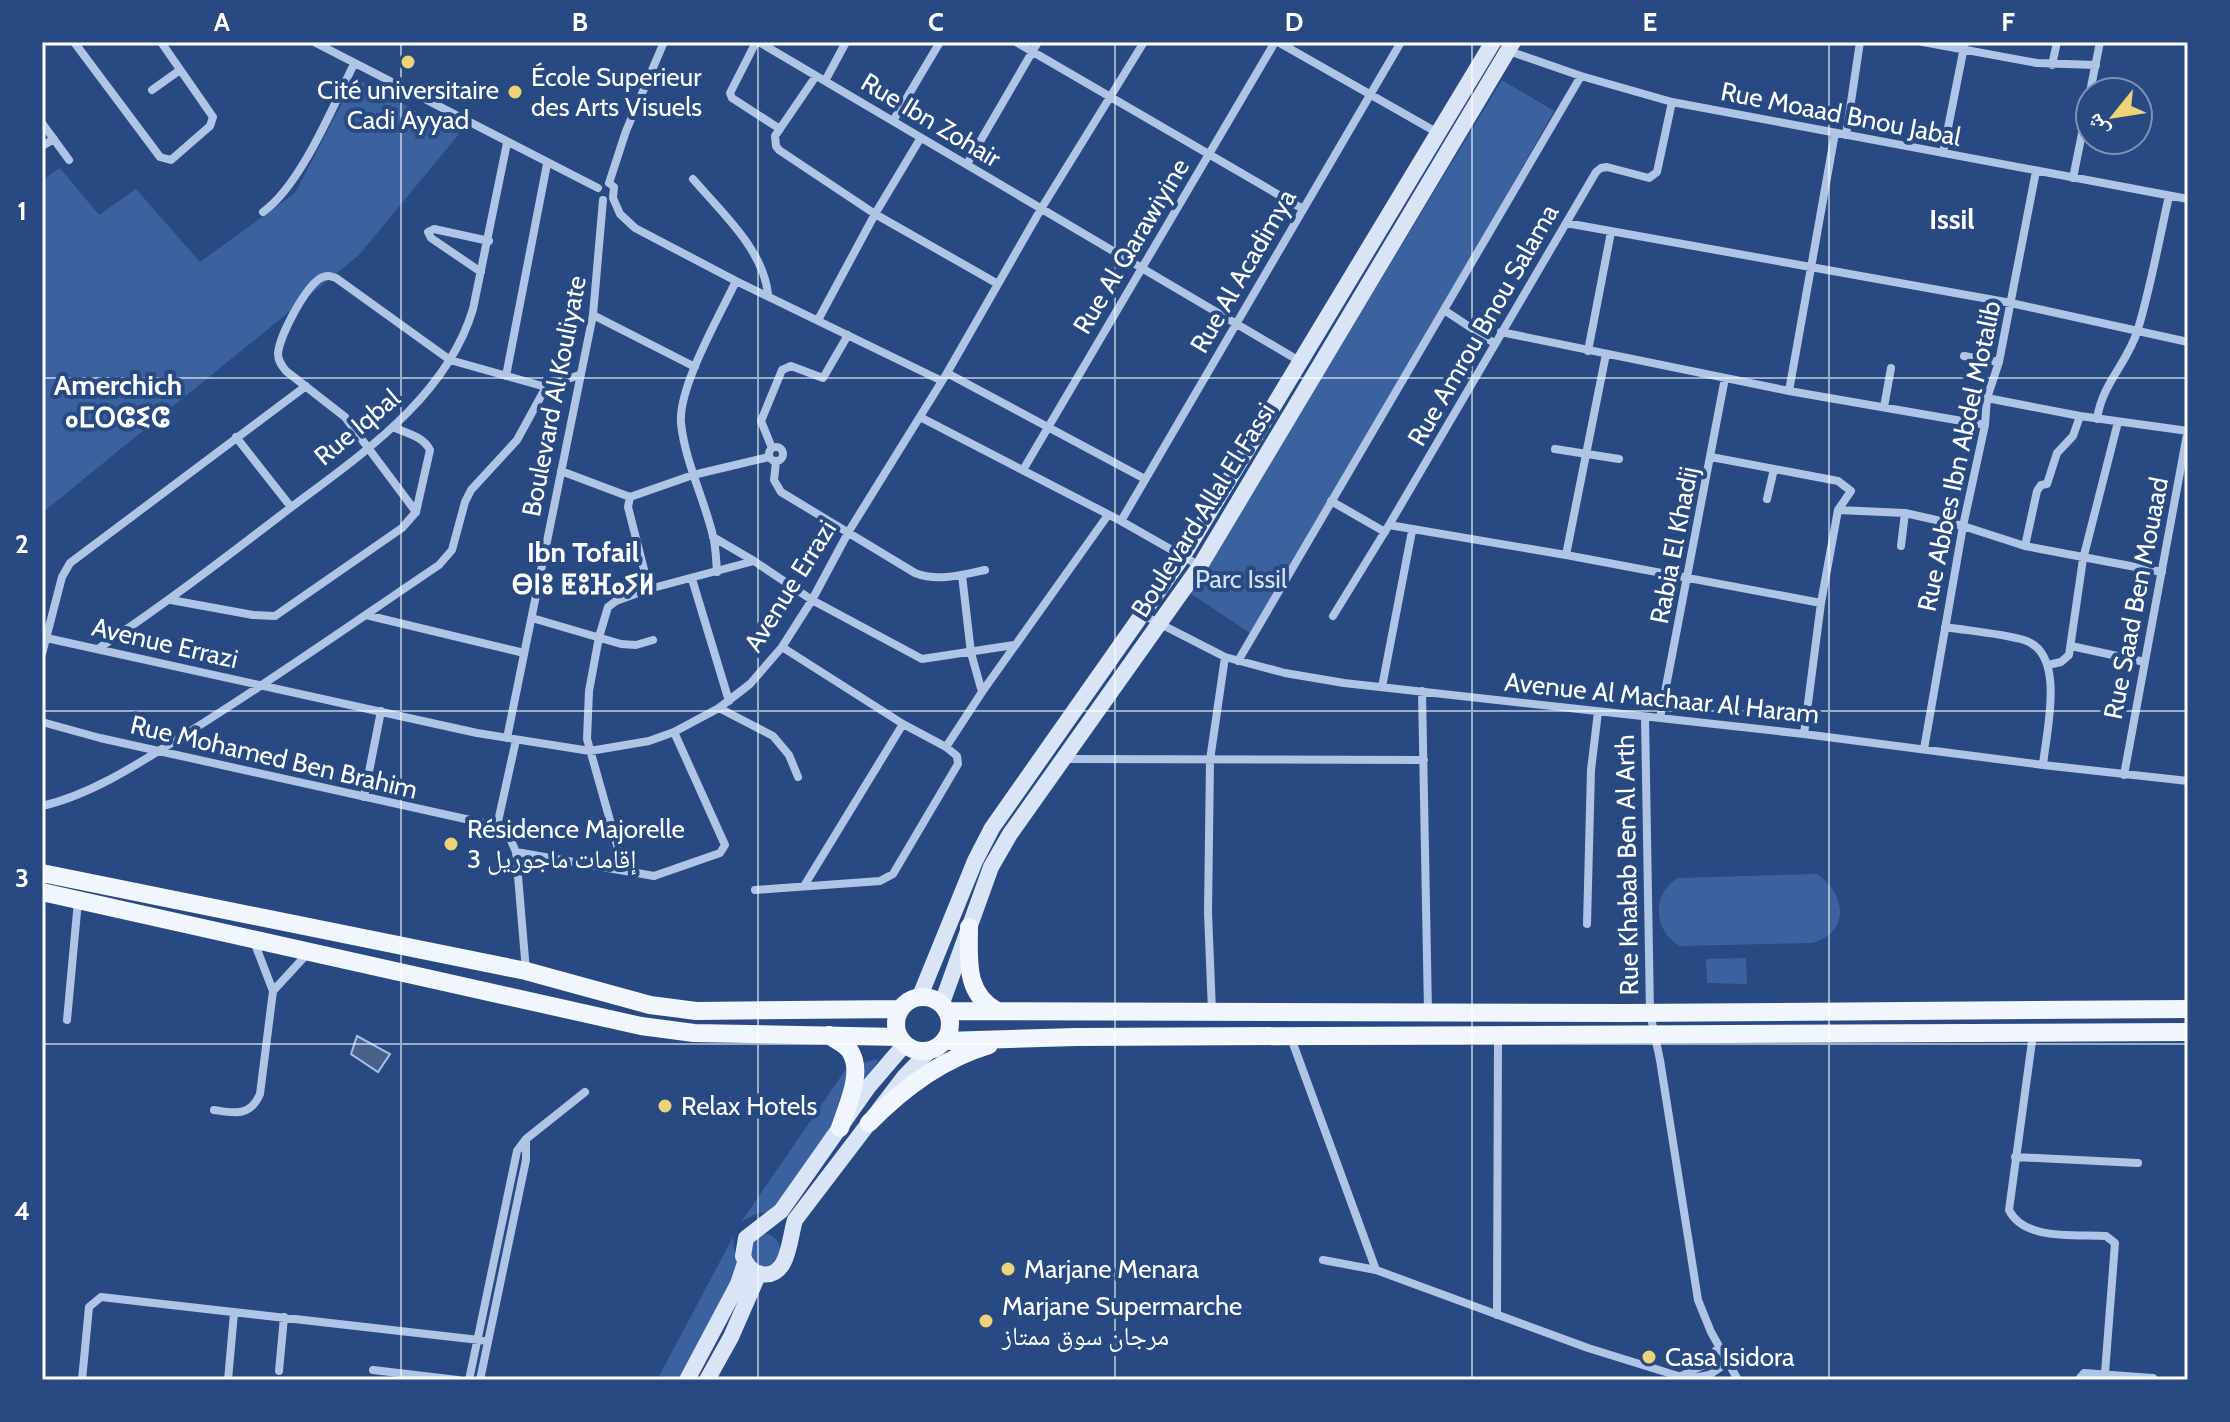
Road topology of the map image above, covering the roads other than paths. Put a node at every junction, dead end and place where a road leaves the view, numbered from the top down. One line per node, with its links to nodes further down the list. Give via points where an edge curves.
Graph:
1 (74, 42): 23 (street, via 165,160 213,122)
2 (161, 42): 23 (street)
3 (314, 42): 20 (street)
4 (664, 42): 51 (street)
5 (757, 42): 24 (street, Rue Ibn Zohair); 34 (street, via 730,93)
6 (846, 42): 27 (street)
7 (940, 42): 32 (street)
8 (1016, 42): 19 (street)
9 (1038, 42): 19 (street)
10 (1144, 42): 30 (street, Avenue Errazi)
11 (1276, 42): 29 (street); 43 (street, Rue Al Qarawiyine)
12 (1401, 42): 29 (street, Rue Al Acadimya)
13 (1860, 42): 37 (street)
14 (1923, 42): 18 (street)
15 (2057, 42): 21 (street)
16 (2100, 42): 22 (street)
17 (1502, 44): 25 (street, Rue Moaad Bnou Jabal); 35 (main road, Boulevard Allal El Fassi); 137 (main road, Boulevard Allal El Fassi)
18 (1964, 46): 21 (street); 42 (street)
19 (1032, 52): 30 (street); 47 (street)
20 (354, 64): 40 (street); 59 (street, via 292,180)
21 (2052, 65): 22 (street)
22 (2096, 65): 26 (street)
23 (180, 70): 28 (street)
24 (816, 76): 27 (street, Rue Ibn Zohair); 34 (street)
25 (1581, 76): 31 (street, Rue Moaad Bnou Jabal); 71 (street)
26 (2094, 76)
27 (825, 81): 32 (street, Rue Ibn Zohair)
28 (152, 90)
29 (1371, 93): 35 (street); 58 (street, Rue Al Acadimya)
30 (1110, 97): 43 (street); 57 (street, Avenue Errazi)
31 (1672, 102): 36 (street, Rue Moaad Bnou Jabal); 61 (street, Rue Amrou Bnou Salama, via 1660,165 1653,176 1601,168)
32 (893, 121): 39 (street, Rue Ibn Zohair)
33 (42, 123): 38 (street)
34 (780, 129): 60 (street, via 774,140 779,150)
35 (1438, 133): 84 (main road, Boulevard Allal El Fassi)
36 (1835, 133): 37 (street, Rue Moaad Bnou Jabal); 64 (street)
37 (1846, 135): 42 (street, Rue Moaad Bnou Jabal)
38 (54, 139): 41 (street); 45 (street)
39 (920, 139): 47 (street, Rue Ibn Zohair); 60 (street)
40 (507, 143): 46 (street); 63 (street, Rue Iqbal)
41 (42, 146)
42 (1943, 153): 48 (street, Rue Moaad Bnou Jabal)
43 (1208, 154): 58 (street); 65 (street, Rue Al Qarawiyine)
44 (2077, 156): 49 (street)
45 (69, 160)
46 (547, 164): 52 (street); 89 (street)
47 (967, 164): 57 (street, Rue Ibn Zohair)
48 (2036, 171): 49 (street, Rue Moaad Bnou Jabal); 70 (street, Rue Abbes Ibn Abdel Motalib)
49 (2073, 178): 53 (street, Rue Moaad Bnou Jabal)
50 (693, 179): 69 (street, via 758,259)
51 (609, 183): 52 (street); 54 (street)
52 (598, 188): 56 (street)
53 (2169, 196): 55 (street, Rue Moaad Bnou Jabal); 75 (street)
54 (613, 198): 56 (street); 67 (street, via 628,223)
55 (2188, 199)
56 (603, 200): 72 (street, Boulevard Al Kouliyate)
57 (1041, 209): 65 (street, Rue Ibn Zohair); 68 (street, Avenue Errazi)
58 (1303, 209): 74 (street, Rue Al Acadimya)
59 (263, 212)
60 (875, 214): 68 (street); 73 (street)
61 (1566, 223): 62 (street); 76 (street, Rue Amrou Bnou Salama)
62 (1611, 232): 64 (street); 80 (street)
63 (489, 241): 66 (street, Rue Iqbal); 66 (street, via 428,232)
64 (1810, 266): 70 (street); 94 (street)
65 (1140, 269): 74 (street, Rue Ibn Zohair); 103 (street, Rue Al Qarawiyine)
66 (481, 272): 83 (street, Rue Iqbal, via 470,320)
67 (736, 281): 69 (street); 86 (street)
68 (998, 284): 90 (street, Avenue Errazi)
69 (768, 294): 73 (street)
70 (2011, 303): 75 (street); 85 (street, Rue Abbes Ibn Abdel Motalib)
71 (1444, 310): 79 (street); 119 (street)
72 (593, 315): 86 (street); 88 (street, Boulevard Al Kouliyate)
73 (818, 320): 77 (street)
74 (1236, 324): 84 (street, Rue Ibn Zohair); 116 (street, Rue Al Acadimya)
75 (2138, 331): 78 (street); 99 (street, via 2105,388)
76 (1501, 332): 79 (street, Rue Amrou Bnou Salama); 80 (street)
77 (848, 335): 90 (street); 109 (street, via 823,378 791,366 782,370 761,421)
78 (2188, 342)
79 (1494, 343): 127 (street, Rue Amrou Bnou Salama)
80 (1588, 351): 81 (street)
81 (1606, 354): 91 (street); 108 (street)
82 (1964, 356): 85 (street)
83 (450, 360): 89 (street); 92 (street, via 328,275 313,284 278,353 280,362); 102 (street, Rue Iqbal)
84 (1301, 362): 134 (main road, Boulevard Allal El Fassi)
85 (1999, 362): 95 (street, Rue Abbes Ibn Abdel Motalib)
86 (695, 367): 115 (street, via 681,422)
87 (1891, 368): 96 (street)
88 (579, 375): 93 (street); 114 (street, Boulevard Al Kouliyate)
89 (506, 376): 93 (street)
90 (944, 377): 98 (street, Avenue Errazi); 103 (street)
91 (1725, 378): 94 (street); 110 (street, Rabia El Khadij)
92 (306, 386): 105 (street); 106 (street, via 345,417)
93 (546, 387): 148 (street, via 517,440 471,490 448,557)
94 (1789, 391): 96 (street)
95 (1987, 398): 97 (street); 101 (street, Rue Abbes Ibn Abdel Motalib)
96 (1884, 407): 101 (street)
97 (2080, 416): 99 (street); 132 (street, via 2073,436 2057,453 2047,484 2037,491)
98 (920, 417): 113 (street); 128 (street, Avenue Errazi)
99 (2097, 419): 100 (street)
100 (2118, 422): 104 (street); 135 (street)
101 (1985, 425): 126 (street, Rue Abbes Ibn Abdel Motalib)
102 (393, 427): 106 (street, Rue Iqbal); 122 (street, via 426,442 430,450)
103 (1047, 427): 113 (street, Rue Al Qarawiyine); 116 (street)
104 (2188, 430): 140 (street, Rue Saad Ben Mouaad)
105 (236, 437): 120 (street); 154 (street, via 70,563)
106 (368, 446): 120 (street, Rue Iqbal); 122 (street)
107 (1555, 449): 108 (street)
108 (1585, 454): 111 (street); 133 (street)
109 (772, 456): 115 (street); 128 (street, via 781,492)
110 (1711, 457): 112 (street); 143 (street, Rabia El Khadij)
111 (1619, 459)
112 (1774, 469): 118 (street); 121 (street, via 1844,483 1851,491)
113 (1023, 470): 124 (street)
114 (561, 471): 117 (street); 151 (street, Boulevard Al Kouliyate)
115 (693, 475): 117 (street); 130 (street)
116 (1145, 479): 125 (street, Rue Al Acadimya)
117 (630, 497): 144 (street)
118 (1767, 499)
119 (1331, 501): 127 (street); 165 (street)
120 (291, 507): 145 (street, Rue Iqbal)
121 (1838, 510): 123 (street); 147 (street)
122 (416, 512): 145 (street, via 402,528 275,616)
123 (1905, 513): 126 (street); 131 (street)
124 (1108, 515): 125 (street); 157 (street)
125 (1121, 521): 134 (street)
126 (1963, 526): 132 (street); 153 (street, Rue Abbes Ibn Abdel Motalib)
127 (1387, 529): 129 (street); 150 (street, Rue Amrou Bnou Salama)
128 (849, 531): 141 (street, via 927,578); 146 (street, Avenue Errazi)
129 (1412, 531): 133 (street); 169 (street)
130 (713, 537): 136 (street); 139 (street)
131 (1901, 546)
132 (2025, 546): 135 (street)
133 (1566, 555): 143 (street)
134 (1183, 556): 137 (street); 149 (main road, Boulevard Allal El Fassi)
135 (2083, 559): 140 (street); 158 (street)
136 (754, 561): 139 (street); 146 (street)
137 (1200, 566): 152 (main road, Boulevard Allal El Fassi)
138 (985, 570): 141 (street)
139 (717, 572): 142 (street)
140 (2162, 572): 166 (street, Rue Saad Ben Mouaad)
141 (962, 575): 162 (street)
142 (692, 579): 144 (street); 172 (street)
143 (1688, 579): 147 (street); 177 (street, Rabia El Khadij)
144 (649, 589): 155 (street, via 612,604)
145 (171, 600): 160 (street, Rue Iqbal)
146 (812, 600): 159 (street, Avenue Errazi); 162 (street, via 922,659)
147 (1821, 603): 181 (street)
148 (366, 615): 161 (street); 168 (street)
149 (1143, 615): 152 (street, Avenue Al Machaar Al Haram); 210 (main road, Boulevard Allal El Fassi, via 992,828)
150 (1333, 616)
151 (532, 618): 155 (street); 161 (street, Boulevard Al Kouliyate)
152 (1160, 624): 164 (street, Avenue Al Machaar Al Haram); 187 (main road, Boulevard Allal El Fassi)
153 (1945, 627): 167 (street, via 2026,641); 184 (street, Rue Abbes Ibn Abdel Motalib)
154 (44, 637): 160 (street, Avenue Errazi); 163 (street)
155 (599, 637): 156 (street, via 629,646); 186 (street, via 586,713)
156 (653, 640)
157 (1014, 645): 162 (street); 171 (street)
158 (2071, 646): 166 (street); 167 (street, via 2065,660)
159 (782, 647): 172 (street, Avenue Errazi); 179 (street)
160 (99, 648): 168 (street, Avenue Errazi)
161 (524, 653): 182 (street, Boulevard Al Kouliyate)
162 (971, 653): 171 (street)
163 (42, 654)
164 (1225, 657): 165 (street, Avenue Al Machaar Al Haram); 188 (street)
165 (1238, 661): 169 (street, Avenue Al Machaar Al Haram)
166 (2145, 662): 191 (street, Rue Saad Ben Mouaad)
167 (2048, 665): 190 (street, via 2051,688)
168 (263, 686): 174 (street, Avenue Errazi); 185 (street)
169 (1382, 687): 170 (street, Avenue Al Machaar Al Haram)
170 (1422, 691): 175 (street, Avenue Al Machaar Al Haram); 189 (street)
171 (982, 692): 183 (street)
172 (729, 701): 173 (street, Avenue Errazi)
173 (719, 708): 180 (street, Avenue Errazi); 192 (street, via 773,736)
174 (381, 711): 182 (street, Avenue Errazi); 194 (street)
175 (1598, 712): 176 (street, Avenue Al Machaar Al Haram); 204 (street)
176 (1645, 717): 177 (street, Avenue Al Machaar Al Haram); 217 (street, Rue Khabab Ben Al Arth)
177 (1660, 718): 181 (street, Avenue Al Machaar Al Haram)
178 (42, 722): 185 (street, Rue Mohamed Ben Brahim)
179 (903, 724): 183 (street); 200 (street)
180 (674, 732): 186 (street, Avenue Errazi, via 626,747); 198 (street, via 724,850 662,875)
181 (1804, 734): 184 (street, Avenue Al Machaar Al Haram)
182 (511, 739): 186 (street, Avenue Errazi); 196 (street, Boulevard Al Kouliyate)
183 (946, 747): 200 (street, via 958,764 893,874 880,881)
184 (1924, 749): 190 (street, Avenue Al Machaar Al Haram)
185 (158, 751): 194 (street, Rue Mohamed Ben Brahim); 195 (street, via 71,797)
186 (590, 751): 198 (street)
187 (1063, 759): 188 (street); 205 (main road, Boulevard Allal El Fassi, via 991,867)
188 (1210, 760): 189 (street); 215 (street)
189 (1424, 760): 216 (street)
190 (2043, 765): 191 (street, Avenue Al Machaar Al Haram)
191 (2124, 775): 193 (street, Avenue Al Machaar Al Haram)
192 (798, 777)
193 (2188, 781)
194 (364, 797): 196 (street, Rue Mohamed Ben Brahim)
195 (42, 806)
196 (497, 826): 197 (street, via 507,831)
197 (516, 852): 198 (street); 208 (street)
198 (624, 870)
199 (42, 873): 208 (main road)
200 (804, 886): 201 (street)
201 (755, 890)
202 (42, 892): 203 (main road)
203 (78, 900): 206 (main road); 218 (street)
204 (1587, 924)
205 (969, 927): 211 (main road, Boulevard Allal El Fassi); 214 (main road, via 972,983)
206 (253, 939): 207 (main road); 209 (street)
207 (310, 952): 209 (street); 220 (main road, via 641,1026 694,1033)
208 (526, 971): 212 (main road, via 650,1005 696,1011)
209 (273, 991): 229 (street, via 257,1101 241,1113)
210 (920, 996): 211 (main road); 212 (main road)
211 (944, 1007): 214 (main road); 227 (main road, via 950,1027)
212 (900, 1009): 226 (main road, via 896,1023)
213 (2188, 1009): 217 (main road)
214 (997, 1011): 215 (main road)
215 (1212, 1012): 216 (main road)
216 (1428, 1012): 217 (main road)
217 (1650, 1013): 222 (street, Rue Khabab Ben Al Arth)
218 (67, 1020)
219 (2188, 1032): 221 (main road)
220 (826, 1034): 226 (main road); 231 (main road, via 849,1049 855,1063)
221 (2034, 1034): 222 (main road); 233 (street)
222 (1655, 1035): 224 (main road); 246 (street, Rue Khabab Ben Al Arth, via 1698,1300)
223 (1291, 1037): 224 (main road); 225 (main road); 239 (street)
224 (1498, 1037): 242 (street)
225 (1009, 1039): 227 (main road); 230 (main road, via 958,1055 928,1073)
226 (902, 1041): 227 (main road, via 921,1051); 231 (main road)
227 (937, 1046): 230 (main road, via 904,1077)
228 (585, 1092): 232 (street)
229 (214, 1110)
230 (869, 1123): 236 (main road, via 795,1220)
231 (840, 1128): 235 (main road, via 781,1211)
232 (526, 1139): 244 (street, via 514,1159); 245 (street)
233 (2015, 1157): 234 (street); 250 (street, via 2009,1210 2017,1224 2031,1231 2106,1236 2115,1243)
234 (2138, 1163)
235 (758, 1229): 236 (main road, via 776,1230); 238 (main road, via 744,1242)
236 (788, 1243): 240 (main road, via 781,1268)
237 (1323, 1260): 239 (street)
238 (745, 1263): 240 (main road); 259 (main road)
239 (1376, 1270): 242 (street)
240 (759, 1273): 260 (main road)
241 (234, 1313): 243 (street); 254 (street, via 97,1299 89,1307); 255 (street)
242 (1497, 1315): 251 (street)
243 (284, 1317): 244 (street); 249 (street)
244 (478, 1340): 245 (street); 257 (street)
245 (488, 1341): 258 (street)
246 (1719, 1347): 247 (street, Rue Khabab Ben Al Arth); 251 (street, via 1702,1366)
247 (1727, 1363): 253 (street); 261 (street, Rue Khabab Ben Al Arth)
248 (373, 1370): 256 (street)
249 (279, 1371)
250 (2105, 1373): 252 (street); 262 (street, via 2084,1373)
251 (1679, 1377): 253 (street)
252 (2153, 1378)
253 (1696, 1379)
254 (82, 1380)
255 (228, 1380)
256 (458, 1380)
257 (469, 1380)
258 (480, 1380)
259 (687, 1380)
260 (707, 1380)
261 (1738, 1380)
262 (2078, 1380)

